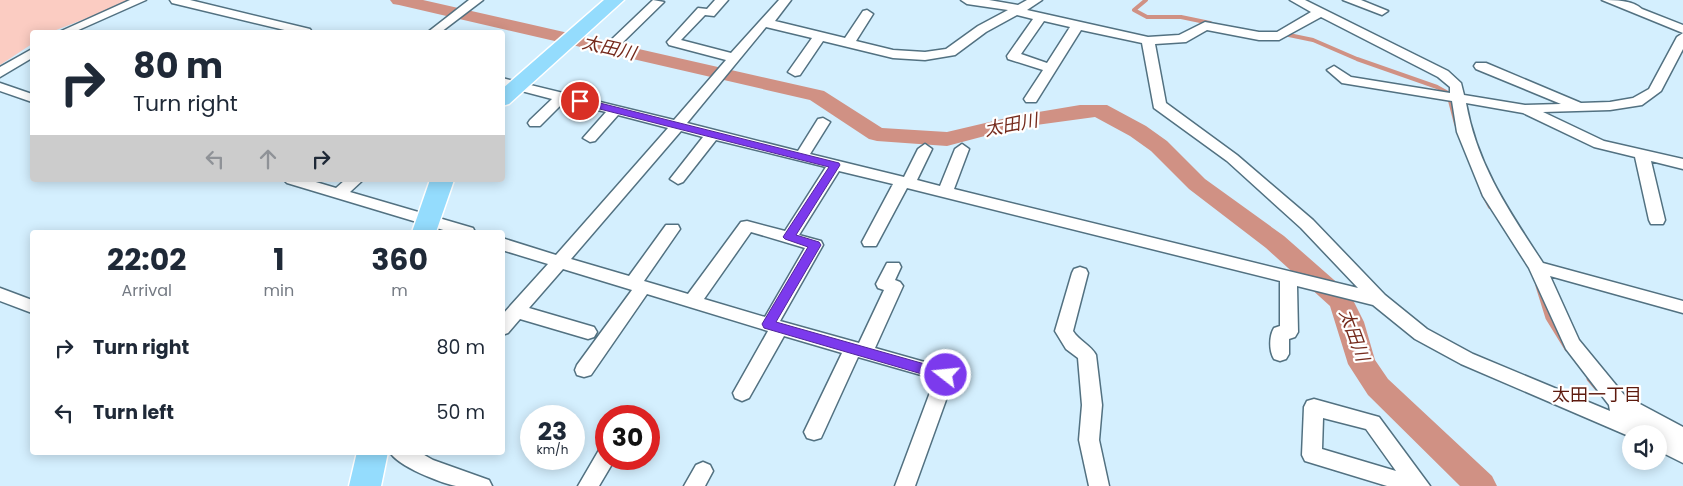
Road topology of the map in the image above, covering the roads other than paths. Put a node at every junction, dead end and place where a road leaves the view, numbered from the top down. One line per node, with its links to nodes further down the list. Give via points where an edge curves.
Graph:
1 (140, 0): 21 (street)
2 (176, 0): 22 (street)
3 (477, 0): 23 (street)
4 (615, 0): 37 (main road)
5 (722, 0): 30 (street, via 673,42)
6 (785, 0): 18 (street)
7 (967, 0): 13 (street)
8 (1036, 0): 13 (street)
9 (1349, 0): 14 (street)
10 (1608, 0): 20 (street)
11 (1299, 1): 15 (street)
12 (658, 2): 27 (street)
13 (1020, 10): 17 (street); 28 (street, via 982,29 950,52 925,56 893,54)
14 (1382, 10)
15 (1321, 12): 26 (street, via 1282,34 1259,36 1205,26 1182,39); 42 (street, via 1444,74 1456,86)
16 (867, 14): 28 (street)
17 (1041, 17): 19 (street); 33 (street, via 1012,56)
18 (766, 23): 24 (street); 30 (street)
19 (1078, 24): 26 (street); 33 (street)
20 (1683, 29)
21 (70, 30)
22 (298, 30)
23 (437, 30)
24 (820, 36): 28 (street); 35 (street)
25 (1683, 37): 31 (street)
26 (1148, 41): 78 (street, via 1159,105 1232,158 1307,224)
27 (614, 43)
28 (848, 43)
29 (30, 54): 36 (street)
30 (734, 58): 48 (street)
31 (1677, 63): 43 (street, via 1654,91 1637,102)
32 (1481, 66): 43 (street)
33 (1051, 68): 41 (street)
34 (1334, 70): 42 (street, via 1347,80)
35 (795, 72)
36 (0, 74)
37 (510, 84): 39 (street)
38 (0, 87): 40 (street)
39 (562, 96): 45 (street); 47 (street)
40 (30, 97)
41 (1031, 99)
42 (1459, 100): 44 (street); 73 (street, via 1464,132 1491,196)
43 (1580, 107): 44 (street)
44 (1525, 109): 53 (street, via 1599,144)
45 (615, 110): 48 (street); 50 (street)
46 (823, 122): 54 (street)
47 (535, 123)
48 (676, 125): 49 (street); 71 (street)
49 (712, 134): 54 (street); 57 (street)
50 (590, 138)
51 (925, 149): 61 (street)
52 (962, 149): 62 (street)
53 (1642, 154): 55 (street); 64 (street)
54 (801, 157): 56 (street)
55 (1683, 164)
56 (835, 165): 61 (street); 68 (street)
57 (678, 179)
58 (299, 182): 63 (street)
59 (353, 182): 63 (street)
60 (441, 182): 65 (main road)
61 (905, 183): 62 (street); 69 (street)
62 (945, 192): 75 (street)
63 (338, 194): 65 (street)
64 (1657, 220)
65 (425, 226): 67 (street)
66 (672, 228): 76 (street)
67 (453, 230)
68 (789, 237): 79 (street, via 747,226); 84 (street, via 815,245)
69 (870, 242)
70 (505, 245): 71 (street)
71 (560, 262): 76 (street); 82 (street)
72 (892, 267): 86 (street, via 884,284 894,286)
73 (1537, 267): 81 (street); 90 (street, via 1572,344)
74 (1080, 273): 104 (street, via 1064,331 1072,344 1087,355 1092,405 1089,440)
75 (1288, 278): 78 (street); 87 (street, via 1289,332 1280,333)
76 (638, 286): 79 (street); 88 (street)
77 (0, 294): 80 (street)
78 (1379, 300): 91 (street, via 1421,334 1467,359)
79 (692, 302): 84 (street)
80 (30, 306)
81 (1683, 307)
82 (517, 311): 83 (street); 85 (street)
83 (505, 325)
84 (774, 326): 86 (street); 89 (street)
85 (588, 332)
86 (858, 350): 93 (street); 103 (street, via 946,375)
87 (1280, 354)
88 (584, 370)
89 (742, 393)
90 (1618, 402): 91 (street); 94 (street)
91 (1622, 423): 92 (street)
92 (1626, 425)
93 (814, 432)
94 (1683, 436)
95 (1667, 446): 96 (street)
96 (1683, 454)
97 (372, 455): 100 (main road)
98 (406, 455): 101 (street, via 426,466)
99 (598, 470): 102 (street)
100 (365, 486)
101 (482, 486)
102 (588, 486)
103 (905, 486)
104 (1100, 486)
105 (1419, 486): 105 (street, via 1372,423 1314,408 1312,454)

